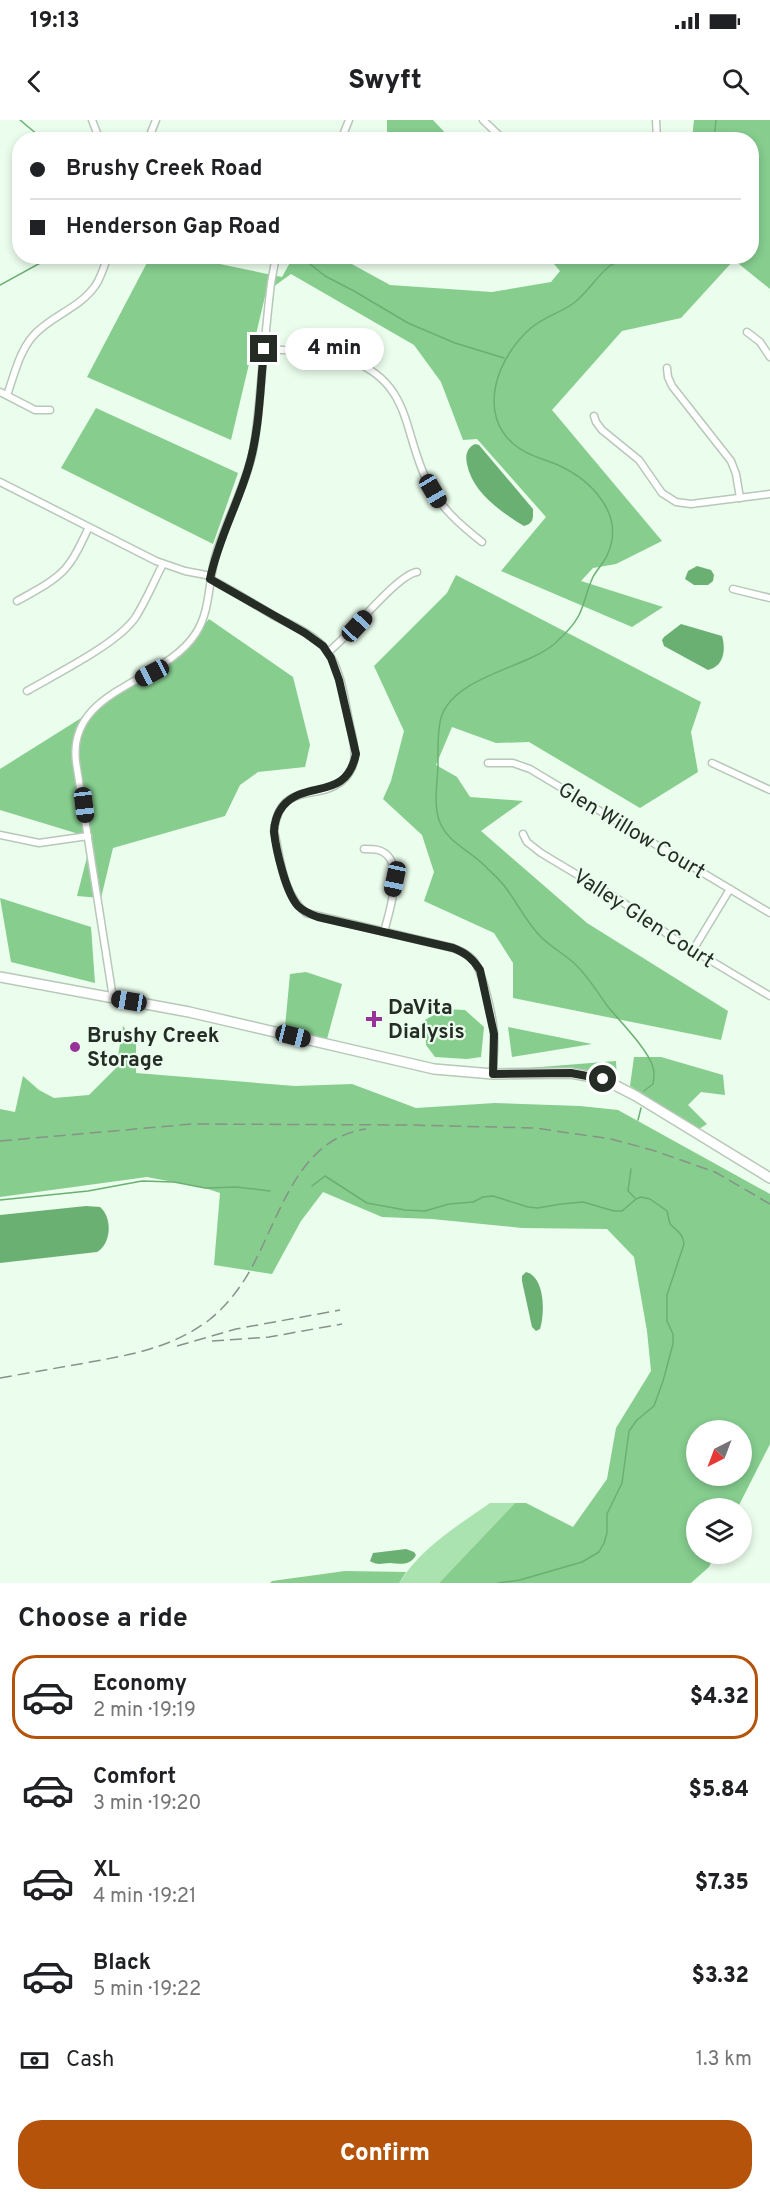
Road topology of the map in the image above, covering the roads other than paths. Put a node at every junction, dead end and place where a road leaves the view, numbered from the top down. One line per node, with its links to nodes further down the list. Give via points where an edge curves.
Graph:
1 (483, 120): 2 (street)
2 (496, 132)
3 (105, 264): 9 (street, via 85,298 32,337)
4 (275, 264): 6 (street)
5 (747, 332): 7 (street)
6 (264, 349): 16 (street, via 348,359 385,382 401,403 426,480 452,517); 19 (street, via 253,450)
7 (770, 357)
8 (667, 368): 14 (street, via 672,386 731,461)
9 (3, 394): 10 (street, via 35,410)
10 (50, 410)
11 (594, 416): 14 (street, via 602,430 639,460 670,499 691,504)
12 (0, 482): 15 (street)
13 (770, 494): 14 (street)
14 (740, 498)
15 (89, 527): 17 (street); 22 (street, via 64,570)
16 (482, 542)
17 (163, 564): 19 (street); 24 (street, via 127,627)
18 (417, 572): 23 (street, via 402,578)
19 (211, 577): 23 (street, via 318,641); 30 (street, via 204,617 192,639 166,663 108,696 80,728 75,755)
20 (734, 589): 21 (street)
21 (770, 598)
22 (17, 602)
23 (328, 652): 34 (street, via 351,729 356,754 353,765 341,782 291,799 278,813 274,831 286,884 298,906 318,917)
24 (27, 691)
25 (488, 763): 32 (street, Glen Willow Court, via 530,769)
26 (712, 763): 27 (street)
27 (770, 790)
28 (523, 834): 35 (street, Valley Glen Court, via 541,853)
29 (0, 835): 30 (street, via 39,843)
30 (88, 836): 38 (street)
31 (364, 849): 34 (street, via 378,850 392,863 395,879)
32 (730, 889): 33 (street, Glen Willow Court); 35 (street)
33 (770, 913)
34 (384, 932): 39 (street, via 453,948 474,961 480,970 494,1034)
35 (693, 950): 37 (street, Valley Glen Court)
36 (0, 977): 38 (main road)
37 (770, 996)
38 (113, 998): 39 (main road, via 426,1067)
39 (493, 1074): 40 (main road, via 571,1073 603,1079)
40 (770, 1178)

